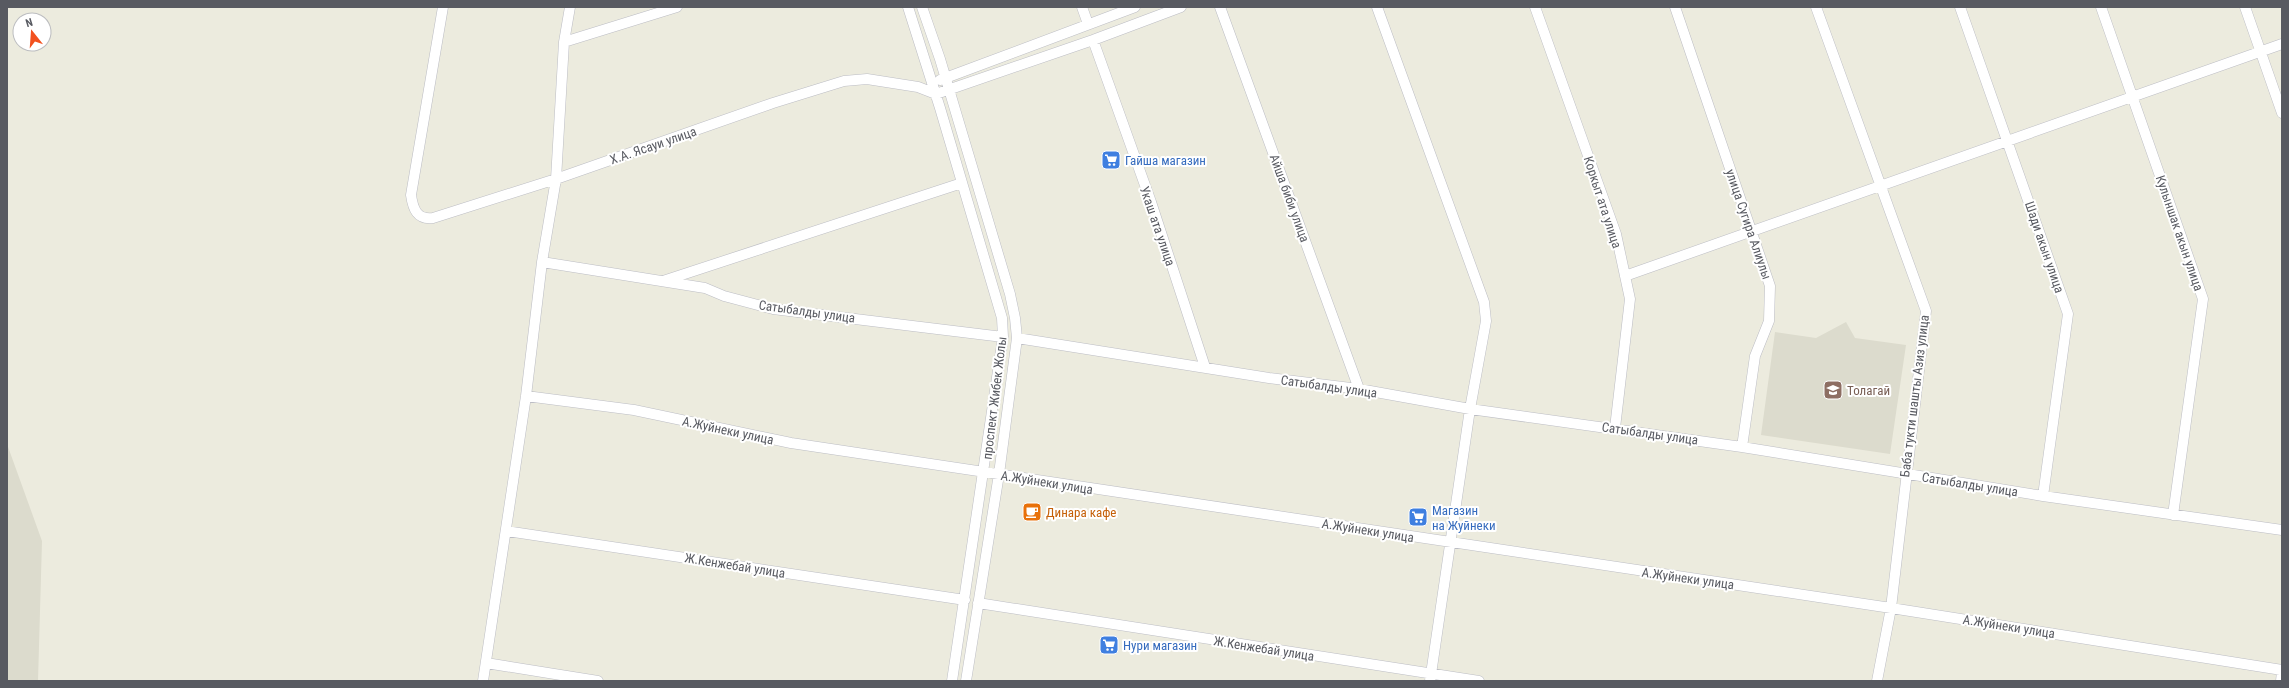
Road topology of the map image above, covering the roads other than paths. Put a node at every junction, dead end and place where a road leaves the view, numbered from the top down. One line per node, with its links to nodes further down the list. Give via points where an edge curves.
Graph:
1 (443, 7): 30 (street, Х.А. Ясауи улица, via 411,195 412,204 418,215 422,218 433,218)
2 (570, 7): 19 (street)
3 (677, 7): 19 (street)
4 (908, 7): 23 (street, проспект Жибек Жолы)
5 (922, 7): 22 (street, проспект Жибек Жолы)
6 (1082, 7): 17 (street)
7 (1135, 7): 17 (street, Х.А. Ясауи улица)
8 (1181, 7): 18 (street)
9 (1220, 7): 40 (street, Айша биби улица)
10 (1377, 7): 42 (street, via 1484,302 1486,321)
11 (1535, 7): 35 (street, Коркыт ата улица, via 1616,234)
12 (1675, 7): 33 (street, улица Сугира Алиулы)
13 (1816, 7): 32 (street, Баба тукти шашты Азиз улица)
14 (1960, 7): 29 (street, Шади акын улица)
15 (2101, 7): 27 (street, Кулыншак акын улица)
16 (2245, 7): 21 (street)
17 (1088, 24): 22 (street, Х.А. Ясауи улица)
18 (1093, 40): 25 (street); 39 (street, Укаш ата улица)
19 (564, 42): 30 (street)
20 (2282, 44): 21 (street)
21 (2261, 51): 27 (street); 28 (street)
22 (946, 78): 23 (street, Х.А. Ясауи улица); 25 (street, проспект Жибек Жолы)
23 (932, 82): 24 (street, Х.А. Ясауи улица); 26 (street, проспект Жибек Жолы)
24 (918, 87): 26 (street, Х.А. Ясауи улица); 30 (street, Х.А. Ясауи улица, via 866,80 844,81 773,103)
25 (949, 90): 26 (street); 38 (street, проспект Жибек Жолы, via 1010,294)
26 (936, 94): 31 (street, проспект Жибек Жолы)
27 (2133, 97): 29 (street); 49 (street, Кулыншак акын улица, via 2203,298)
28 (2282, 114)
29 (2007, 141): 32 (street); 48 (street, Шади акын улица, via 2068,314)
30 (556, 179): 34 (street)
31 (962, 183): 36 (street); 37 (street, проспект Жибек Жолы, via 1002,318)
32 (1880, 186): 33 (street); 46 (street, Баба тукти шашты Азиз улица, via 1926,311)
33 (1751, 231): 35 (street); 44 (street, улица Сугира Алиулы, via 1770,286 1769,321 1755,356)
34 (542, 262): 36 (street, Сатыбалды улица); 41 (street)
35 (1625, 276): 43 (street, Коркыт ата улица, via 1630,300)
36 (662, 281): 37 (street, Сатыбалды улица, via 705,288 724,296 773,309)
37 (1003, 337): 45 (street, проспект Жибек Жолы)
38 (1017, 338): 39 (street, Сатыбалды улица); 47 (street, проспект Жибек Жолы)
39 (1206, 367): 40 (street, Сатыбалды улица)
40 (1359, 389): 42 (street, Сатыбалды улица)
41 (526, 396): 45 (street, А.Жуйнеки улица, via 634,410 791,443); 51 (street)
42 (1470, 409): 43 (street, Сатыбалды улица); 52 (street)
43 (1615, 428): 44 (street, Сатыбалды улица)
44 (1742, 447): 46 (street, Сатыбалды улица)
45 (984, 472): 47 (street, А.Жуйнеки улица); 53 (street, проспект Жибек Жолы)
46 (1905, 473): 48 (street, Сатыбалды улица); 55 (street, Баба тукти шашты Азиз улица)
47 (998, 474): 52 (street, А.Жуйнеки улица); 54 (street, проспект Жибек Жолы)
48 (2043, 496): 49 (street, Сатыбалды улица)
49 (2173, 515): 50 (street, Сатыбалды улица)
50 (2282, 530)
51 (506, 531): 53 (street, Ж.Кенжебай улица); 56 (street)
52 (1451, 543): 55 (street, А.Жуйнеки улица); 58 (street)
53 (965, 600): 61 (street, проспект Жибек Жолы)
54 (978, 603): 58 (street, Ж.Кенжебай улица); 62 (street, проспект Жибек Жолы)
55 (1891, 608): 57 (street, А.Жуйнеки улица); 64 (street, Баба тукти шашты Азиз улица)
56 (486, 663): 59 (street); 60 (street)
57 (2282, 671): 65 (street)
58 (1431, 677): 63 (street, Ж.Кенжебай улица)
59 (483, 681)
60 (598, 681)
61 (952, 681)
62 (966, 681)
63 (1479, 681)
64 (1877, 681)
65 (2281, 681)

